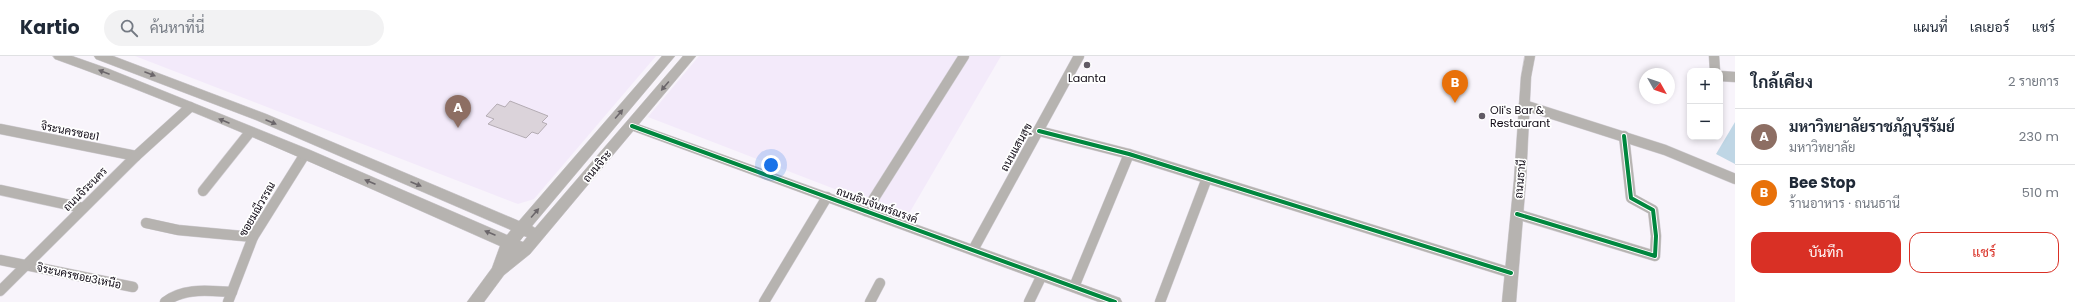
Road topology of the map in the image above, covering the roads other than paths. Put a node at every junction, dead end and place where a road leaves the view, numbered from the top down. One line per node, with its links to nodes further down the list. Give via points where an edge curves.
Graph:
1 (59, 56): 13 (main road, one-way to 1)
2 (100, 56): 31 (main road, one-way to 31, via 261,118)
3 (669, 56): 31 (main road, ถนนจิระ, one-way to 3)
4 (690, 56): 14 (main road, ถนนจิระ, one-way to 14)
5 (964, 56): 28 (street)
6 (1079, 56): 16 (street, ถนนแสนสุข)
7 (1530, 56): 12 (street, ถนนธานี)
8 (1714, 56): 9 (street)
9 (1715, 68)
10 (1723, 76): 11 (street)
11 (1735, 77)
12 (1524, 106): 18 (street); 29 (street, ถนนธานี)
13 (190, 107): 17 (main road, one-way to 13); 21 (street, ถนนจิระนคร)
14 (632, 126): 26 (street, ถนนอินจันทร์ณรงค์); 32 (main road, ถนนจิระ)
15 (0, 129): 21 (street, จิระนครซอย1)
16 (1039, 131): 20 (street); 36 (street, ถนนแสนสุข)
17 (250, 132): 19 (main road); 25 (street)
18 (1624, 136): 23 (street); 29 (street, via 1631,198 1653,210 1655,256)
19 (305, 154): 33 (street, ซอยมณีวรรณ); 34 (main road, one-way to 19)
20 (1129, 154): 22 (street); 44 (street)
21 (136, 156): 27 (street, ถนนจิระนคร)
22 (1207, 178): 40 (street); 53 (street)
23 (1735, 179)
24 (0, 190): 27 (street)
25 (203, 191)
26 (827, 197): 28 (street, ถนนอินจันทร์ณรงค์); 49 (street)
27 (83, 208): 38 (street, ถนนจิระนคร)
28 (866, 211): 36 (street, ถนนอินจันทร์ณรงค์)
29 (1517, 214): 40 (street, ถนนธานี)
30 (146, 223): 33 (street, via 178,230)
31 (521, 228): 32 (main road); 34 (main road, ถนนจิระ)
32 (537, 235): 35 (main road, ถนนจิระ)
33 (253, 237): 46 (street, ซอยมณีวรรณ)
34 (509, 243): 35 (main road); 39 (main road, ถนนจิระ)
35 (525, 250): 39 (main road, ถนนจิระ)
36 (973, 250): 41 (street, ถนนอินจันทร์ณรงค์)
37 (0, 260): 38 (street, จิระนครซอย3เหนือ)
38 (25, 265): 43 (street, จิระนครซอย3เหนือ); 45 (street, ถนนจิระนคร)
39 (498, 271): 48 (main road, ถนนจิระ)
40 (1511, 273): 54 (street, ถนนธานี)
41 (1042, 275): 44 (street, ถนนอินจันทร์ณรงค์); 51 (street)
42 (880, 283): 50 (street)
43 (133, 287)
44 (1074, 287): 52 (street, ถนนอินจันทร์ณรงค์)
45 (0, 291)
46 (230, 297): 47 (street, via 203,291 175,294)
47 (164, 302)
48 (475, 302)
49 (764, 302)
50 (870, 302)
51 (1029, 302)
52 (1115, 302)
53 (1160, 302)
54 (1509, 302)

